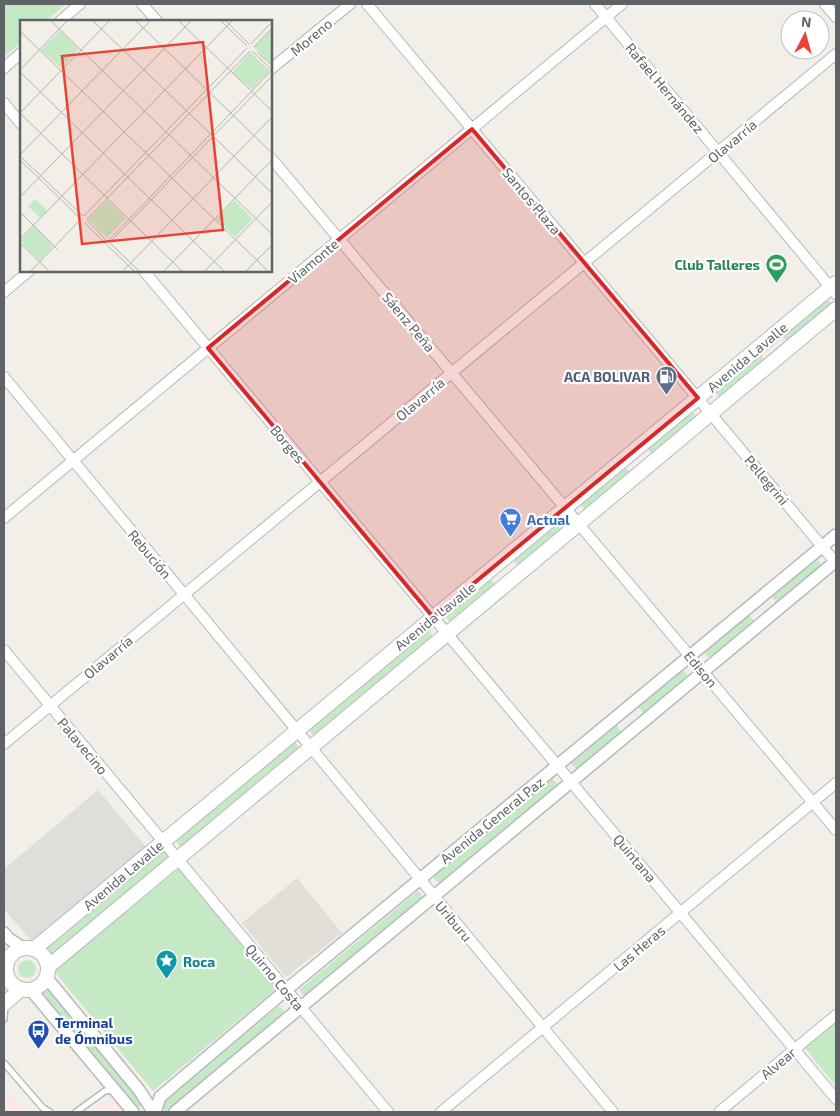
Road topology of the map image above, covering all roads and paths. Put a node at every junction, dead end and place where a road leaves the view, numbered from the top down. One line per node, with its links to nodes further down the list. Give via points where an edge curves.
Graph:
1 (80, 4): 10 (street)
2 (142, 4): 11 (street)
3 (350, 4): 15 (street, Moreno)
4 (366, 4): 18 (street, Santos Plaza)
5 (595, 4): 8 (street, Rafael Hernández)
6 (622, 4): 8 (street, Viamonte)
7 (825, 4): 9 (street)
8 (606, 17): 18 (street, Viamonte); 19 (street, Rafael Hernández)
9 (836, 17)
10 (61, 20)
11 (155, 20)
12 (20, 54): 14 (street)
13 (836, 54): 19 (street, Olavarría)
14 (4, 68)
15 (272, 68)
16 (4, 103): 17 (street)
17 (20, 123)
18 (472, 129): 21 (street, Viamonte); 22 (street, Santos Plaza)
19 (718, 152): 22 (street, Olavarría); 25 (street, Rafael Hernández)
20 (272, 159): 21 (street, Sáenz Peña)
21 (339, 239): 28 (street, Viamonte); 29 (street, Sáenz Peña)
22 (584, 263): 29 (street, Olavarría); 31 (street, Santos Plaza)
23 (28, 272): 26 (street)
24 (145, 272): 28 (street, Borges)
25 (834, 288): 31 (main road, Avenida Lavalle)
26 (4, 292)
27 (836, 309): 32 (main road, Avenida Lavalle)
28 (208, 348): 33 (street, Viamonte); 34 (street, Borges)
29 (452, 372): 34 (street, Olavarría); 35 (street, Sáenz Peña)
30 (4, 377): 33 (street, Rebución)
31 (698, 398): 32 (street, Pellegrini); 35 (main road, Avenida Lavalle)
32 (711, 414): 37 (main road, Avenida Lavalle); 39 (street, Pellegrini)
33 (73, 461): 36 (street, Viamonte); 41 (street, Rebución)
34 (320, 482): 41 (street, Olavarría); 42 (street, Borges)
35 (566, 509): 37 (street, Edison); 42 (main road, Avenida Lavalle)
36 (4, 518)
37 (579, 524): 43 (main road, Avenida Lavalle); 45 (street, Edison)
38 (836, 535): 39 (street, Avenida General Paz)
39 (823, 547): 40 (street, Pellegrini); 45 (street, Avenida General Paz)
40 (836, 562): 46 (street, Avenida General Paz)
41 (184, 594): 47 (street, Olavarría); 48 (street, Rebución)
42 (433, 617): 43 (street, Quintana); 48 (main road, Avenida Lavalle)
43 (448, 633): 50 (main road, Avenida Lavalle); 51 (street, Quintana)
44 (4, 650): 47 (street, Palavecino)
45 (690, 656): 46 (street, Edison); 51 (street, Avenida General Paz)
46 (703, 672): 52 (street, Avenida General Paz); 54 (street, Edison)
47 (50, 705): 49 (street, Olavarría); 56 (street, Palavecino)
48 (296, 730): 50 (street, Uriburu); 56 (main road, Avenida Lavalle)
49 (4, 744)
50 (311, 748): 57 (main road, Avenida Lavalle); 58 (street, Uriburu)
51 (559, 766): 52 (street, Quintana); 58 (street, Avenida General Paz)
52 (572, 782): 59 (street, Avenida General Paz); 60 (street, Quintana)
53 (836, 783): 54 (street, Las Heras)
54 (813, 802): 55 (street, Edison); 60 (street, Las Heras)
55 (836, 830)
56 (163, 842): 57 (street, Quirno Costa); 62 (main road, Avenida Lavalle)
57 (177, 859): 64 (main road, Avenida Lavalle); 66 (street, Quirno Costa)
58 (420, 879): 59 (street, Uriburu); 66 (street, Avenida General Paz)
59 (434, 896): 68 (street, Avenida General Paz); 71 (street, Uriburu)
60 (681, 913): 71 (street, Las Heras); 72 (street, Quintana)
61 (4, 933): 62 (street)
62 (28, 949): 63 (main road, via 12,954); 64 (main road, via 43,956)
63 (5, 966): 65 (main road, via 12,984)
64 (47, 972): 65 (main road, via 38,987); 76 (street)
65 (26, 990): 67 (main road); 74 (street)
66 (286, 990): 68 (street, Quirno Costa); 76 (street, Avenida General Paz, via 160,1097)
67 (5, 1003): 70 (lane)
68 (301, 1007): 80 (street, Avenida General Paz); 81 (street, Quirno Costa)
69 (836, 1014): 72 (street, Alvear)
70 (4, 1020)
71 (543, 1028): 82 (street, Las Heras); 83 (street, Uriburu)
72 (795, 1049): 75 (street, Quintana); 84 (street, Alvear)
73 (4, 1062): 77 (lane)
74 (114, 1090): 78 (lane, via 105,1091); 79 (street)
75 (836, 1099)
76 (154, 1111)
77 (50, 1112)
78 (76, 1112)
79 (132, 1112)
80 (175, 1112)
81 (388, 1112)
82 (441, 1112)
83 (613, 1112)
84 (719, 1112)

